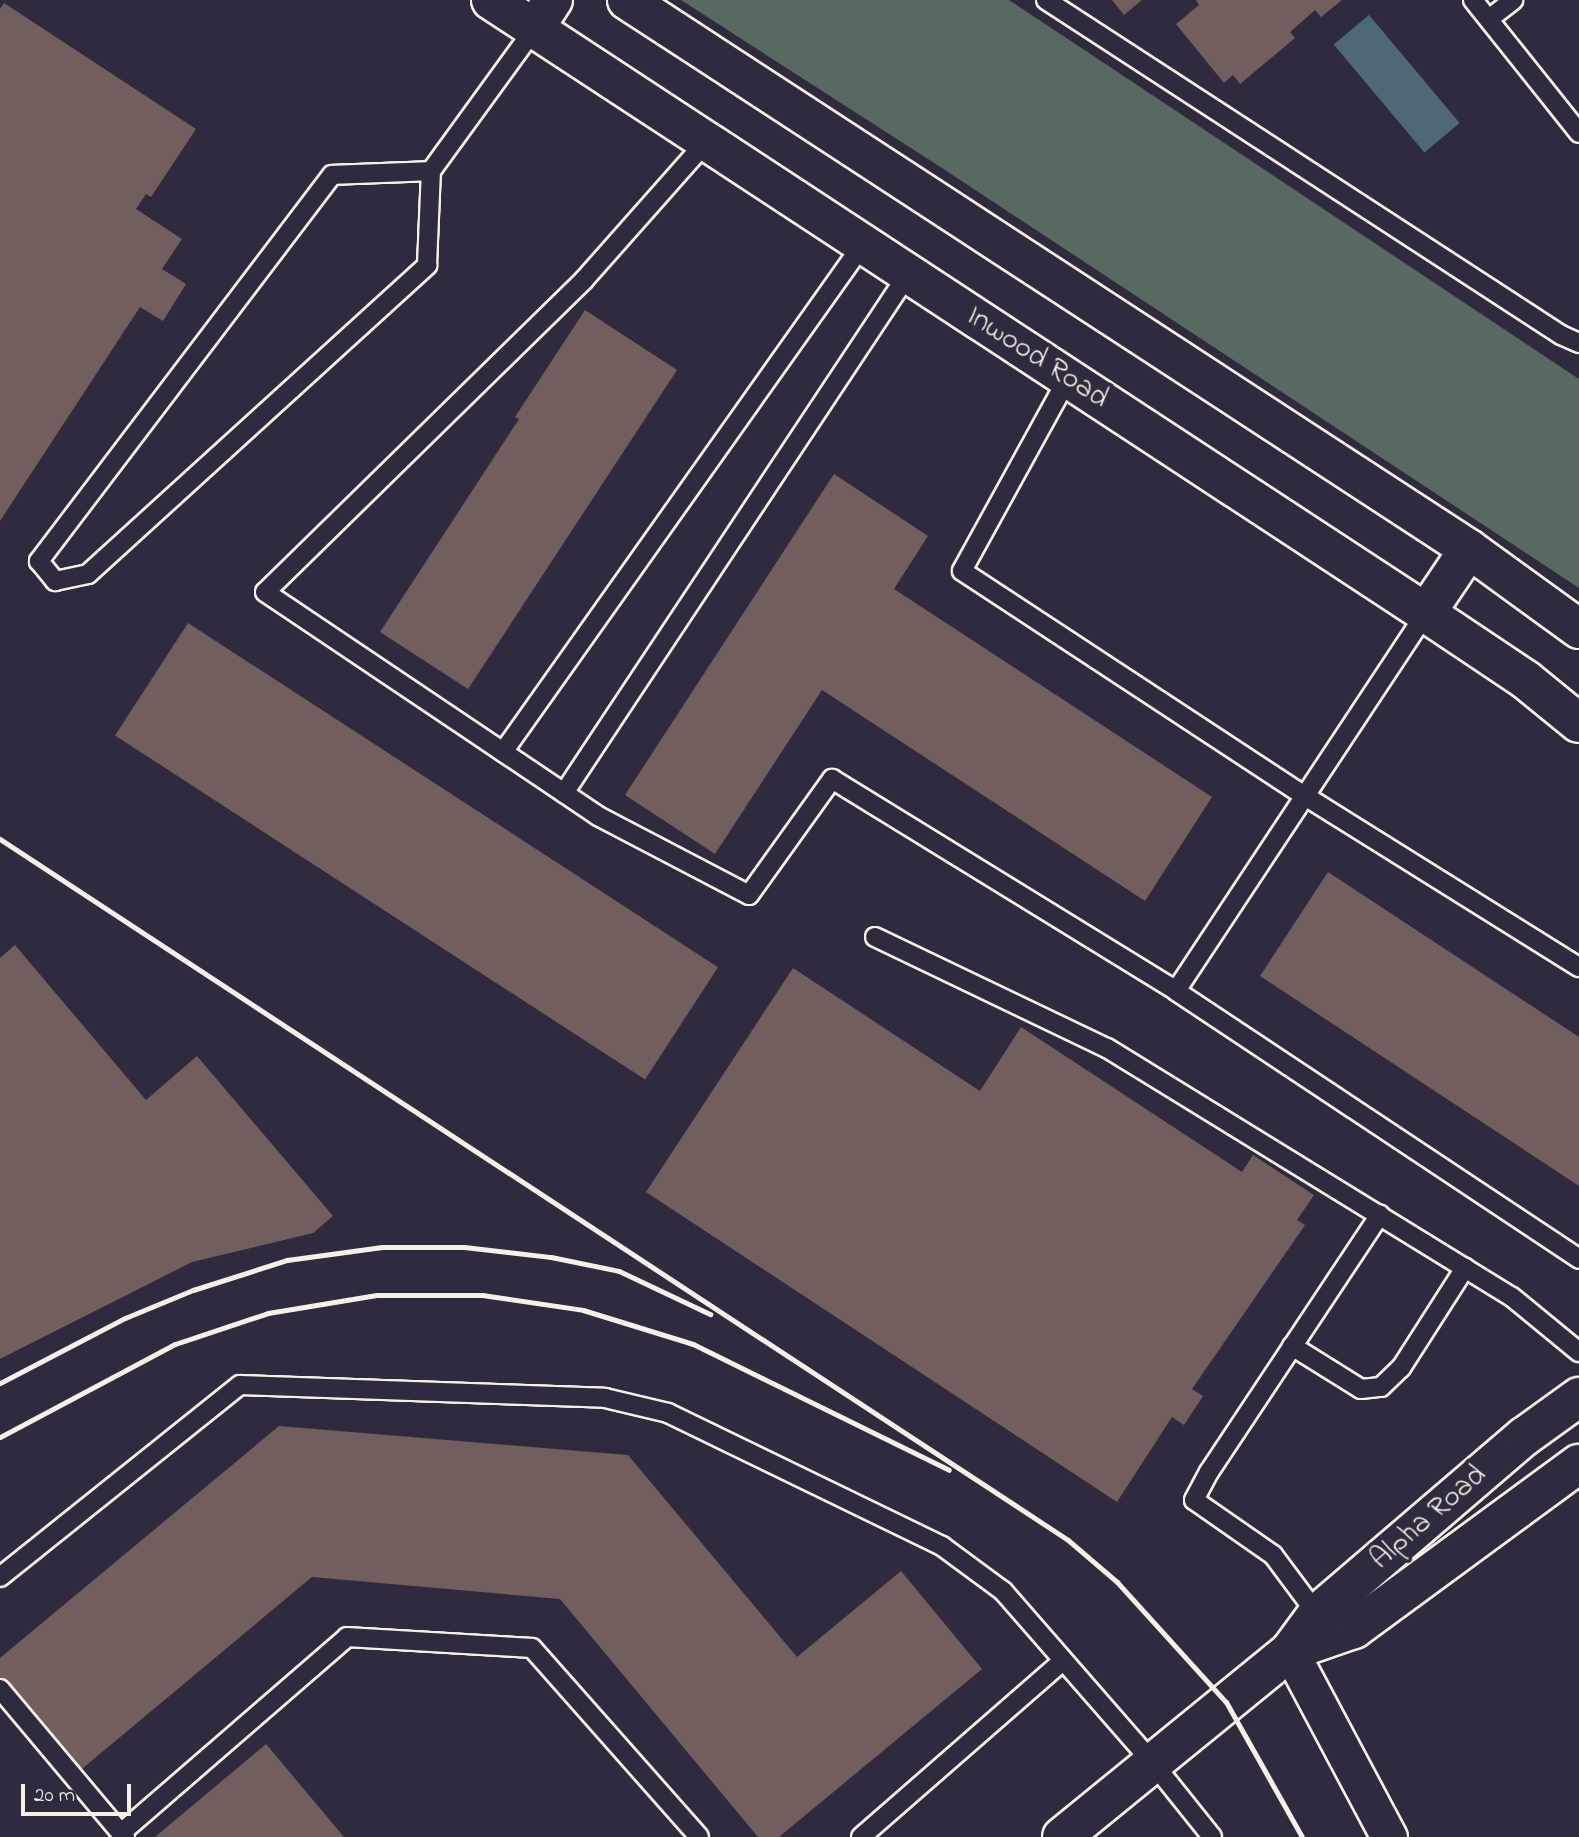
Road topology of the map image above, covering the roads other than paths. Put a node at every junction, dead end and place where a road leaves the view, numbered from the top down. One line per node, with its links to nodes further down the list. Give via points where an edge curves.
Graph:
1 (491, 0): 6 (main road, Inwood Road)
2 (627, 0): 15 (main road)
3 (1046, 0): 13 (lane, via 1560,335)
4 (1473, 0): 7 (lane)
5 (1513, 0): 7 (lane)
6 (543, 15): 9 (main road, Inwood Road); 10 (lane)
7 (1489, 19): 8 (lane)
8 (1579, 133)
9 (706, 142): 11 (main road, Inwood Road); 19 (lane, via 584,280 265,592)
10 (431, 172): 10 (lane, via 426,264 88,574 55,581 38,561 332,175)
11 (863, 244): 12 (main road, Inwood Road); 19 (lane)
12 (908, 274): 14 (main road, Inwood Road); 20 (lane)
13 (1579, 343)
14 (1068, 378): 16 (main road, Inwood Road); 21 (lane, via 962,571)
15 (1469, 549): 16 (main road); 17 (main road)
16 (1426, 613): 18 (main road, Inwood Road, via 1526,680); 21 (lane)
17 (1579, 629)
18 (1579, 723)
19 (503, 752): 20 (lane)
20 (564, 793): 24 (lane, via 598,816 749,895 832,779)
21 (1305, 796): 23 (lane); 24 (lane)
22 (875, 937): 25 (lane, via 1107,1048)
23 (1579, 967)
24 (1176, 991): 26 (lane)
25 (1380, 1216): 27 (lane); 28 (lane)
26 (1579, 1259)
27 (1465, 1268): 28 (lane, via 1401,1368 1381,1387 1361,1389); 29 (lane, via 1512,1297)
28 (1292, 1346): 33 (lane, via 1194,1500 1273,1555)
29 (1579, 1352)
30 (1576, 1406): 33 (main road, Alpha Road, via 1525,1436)
31 (1579, 1464): 34 (main road, Alpha Road, via 1354,1629)
32 (0, 1577): 35 (lane, via 240,1385 605,1398 668,1413 942,1546 1003,1591)
33 (1317, 1614): 34 (main road, Alpha Road)
34 (1290, 1651): 37 (main road, Alpha Road); 43 (street)
35 (1063, 1661): 37 (lane); 40 (lane)
36 (0, 1689): 38 (lane)
37 (1152, 1762): 41 (main road, Alpha Road); 42 (lane)
38 (123, 1835): 39 (lane, via 346,1637 532,1648)
39 (699, 1837)
40 (861, 1837)
41 (1062, 1837)
42 (1212, 1837)
43 (1389, 1837)

